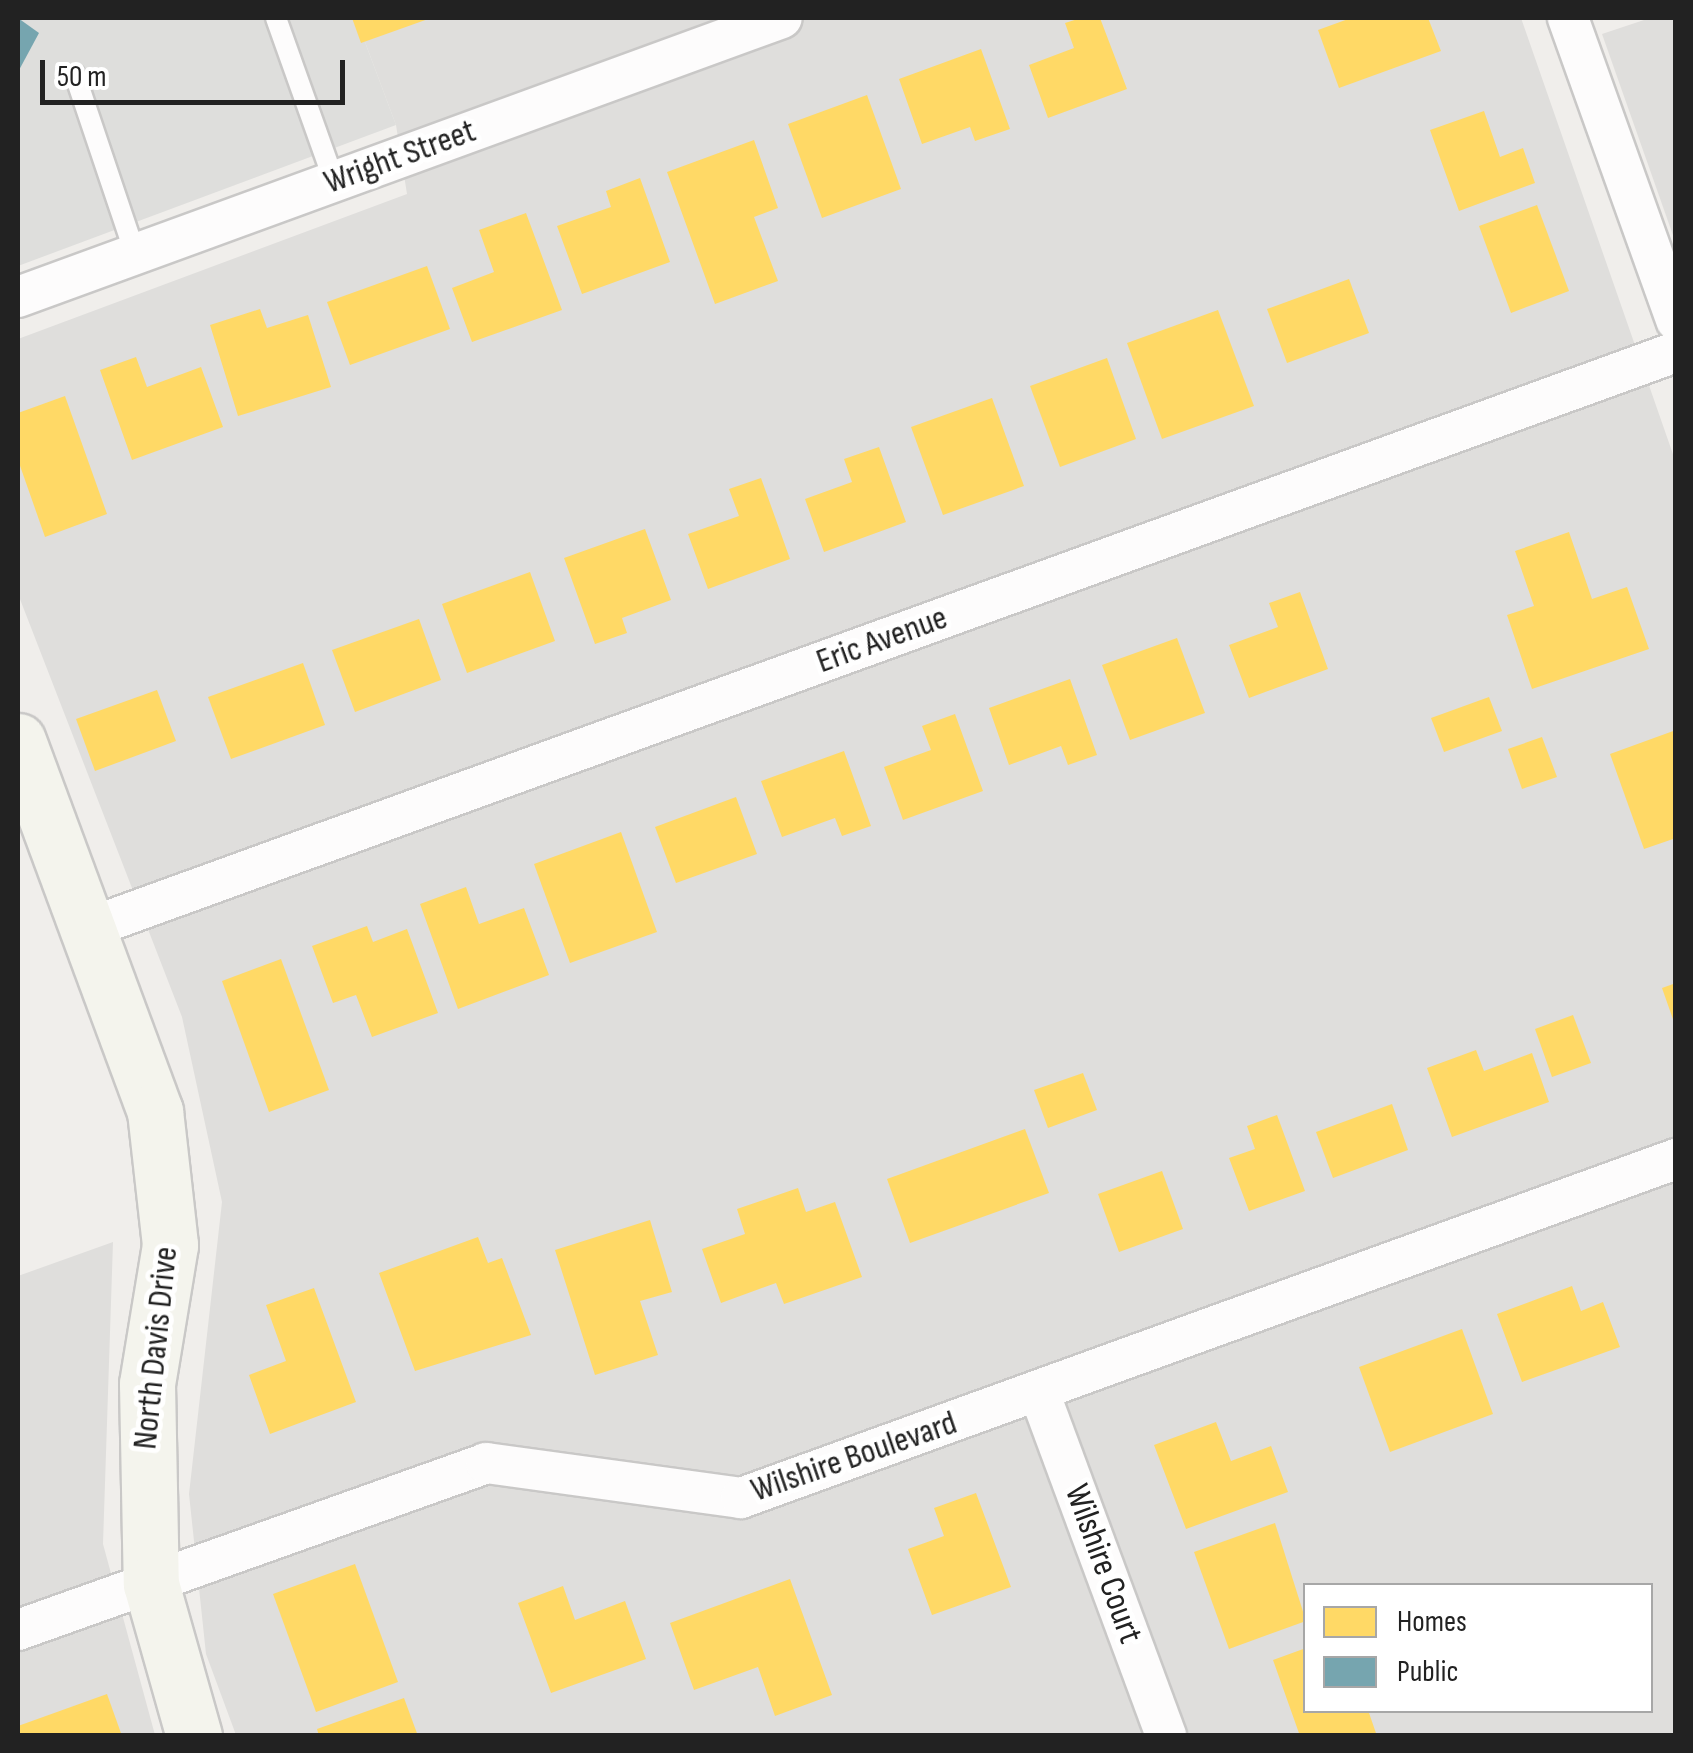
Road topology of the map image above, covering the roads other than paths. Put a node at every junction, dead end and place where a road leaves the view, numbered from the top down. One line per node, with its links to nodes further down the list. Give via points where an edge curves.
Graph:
1 (276, 18): 5 (lane)
2 (782, 18): 5 (street, Wright Street)
3 (1568, 18): 8 (street)
4 (75, 75): 6 (lane)
5 (334, 181): 6 (street, Wright Street)
6 (135, 254): 7 (street, Wright Street)
7 (18, 296)
8 (1676, 320)
9 (1676, 352): 11 (street, Eric Avenue)
10 (18, 741): 11 (street, North Davis Drive)
11 (89, 928): 14 (street, North Davis Drive, via 156,1110 170,1245 147,1384)
12 (1676, 1159): 13 (street, Wilshire Boulevard)
13 (1039, 1392): 14 (street, Wilshire Boulevard, via 741,1498 486,1463); 17 (street, Wilshire Court)
14 (151, 1584): 15 (street, Wilshire Boulevard); 16 (street, North Davis Drive)
15 (18, 1630)
16 (194, 1736)
17 (1166, 1736)

